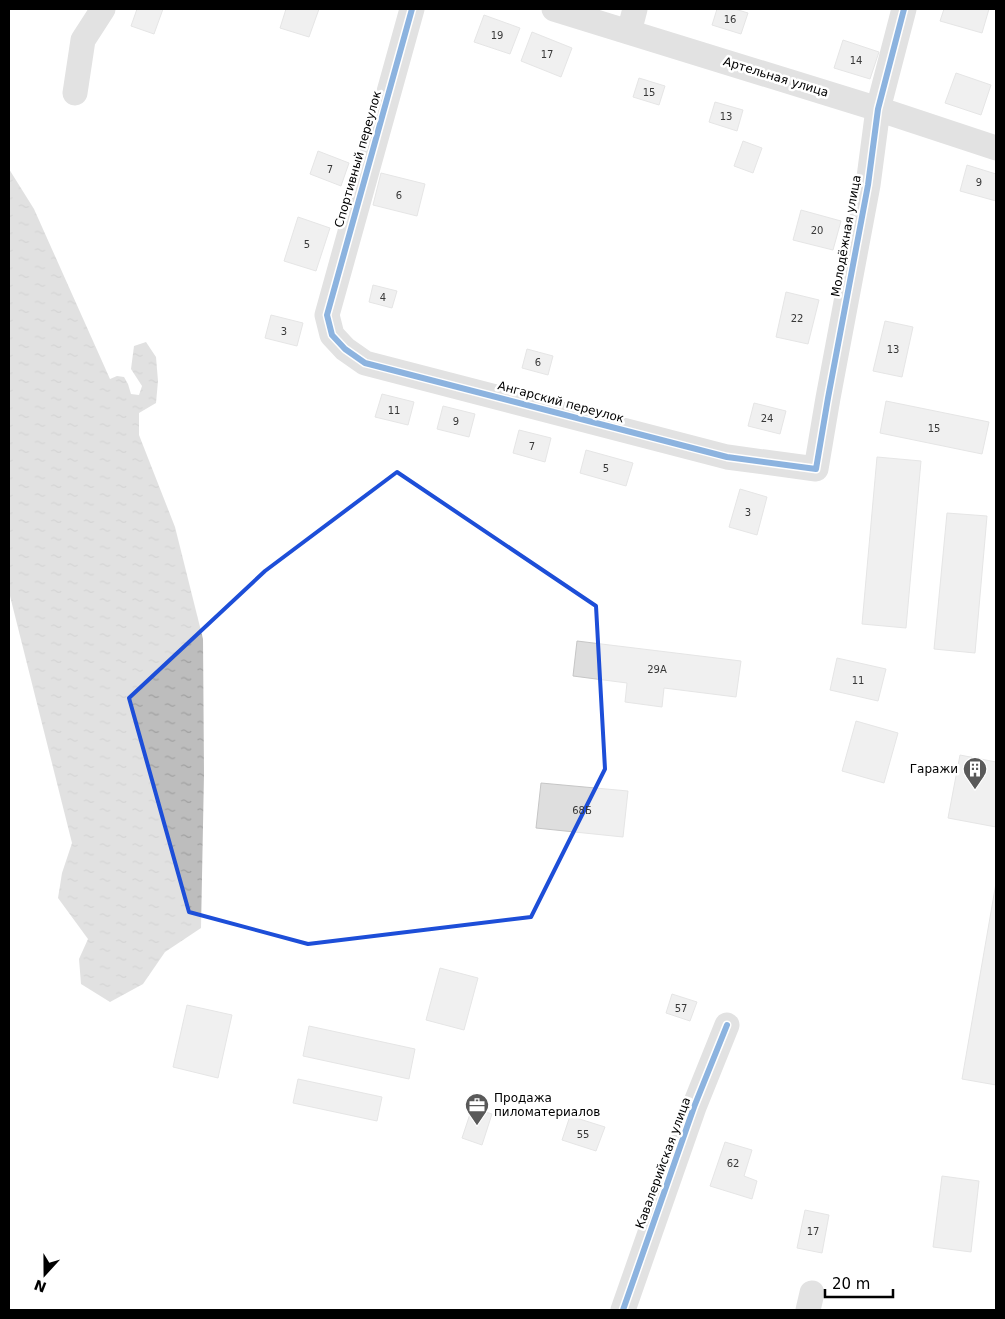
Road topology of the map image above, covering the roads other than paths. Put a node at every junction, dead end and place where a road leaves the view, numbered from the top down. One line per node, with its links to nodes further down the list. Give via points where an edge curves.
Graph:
1 (103, 9): 6 (street, via 83,40)
2 (412, 9): 9 (street, Спортивный переулок)
3 (554, 9): 5 (street, Артельная улица)
4 (904, 9): 7 (street, Молодёжная улица)
5 (632, 20): 7 (street, Артельная улица)
6 (75, 93)
7 (878, 109): 8 (street, Артельная улица); 10 (street, Молодёжная улица, via 868,185)
8 (996, 148)
9 (327, 315): 10 (street, Ангарский переулок, via 332,335 365,363 727,456)
10 (816, 470)
11 (727, 1025): 12 (street, Кавалерийская улица, via 694,1107)
12 (623, 1310)

